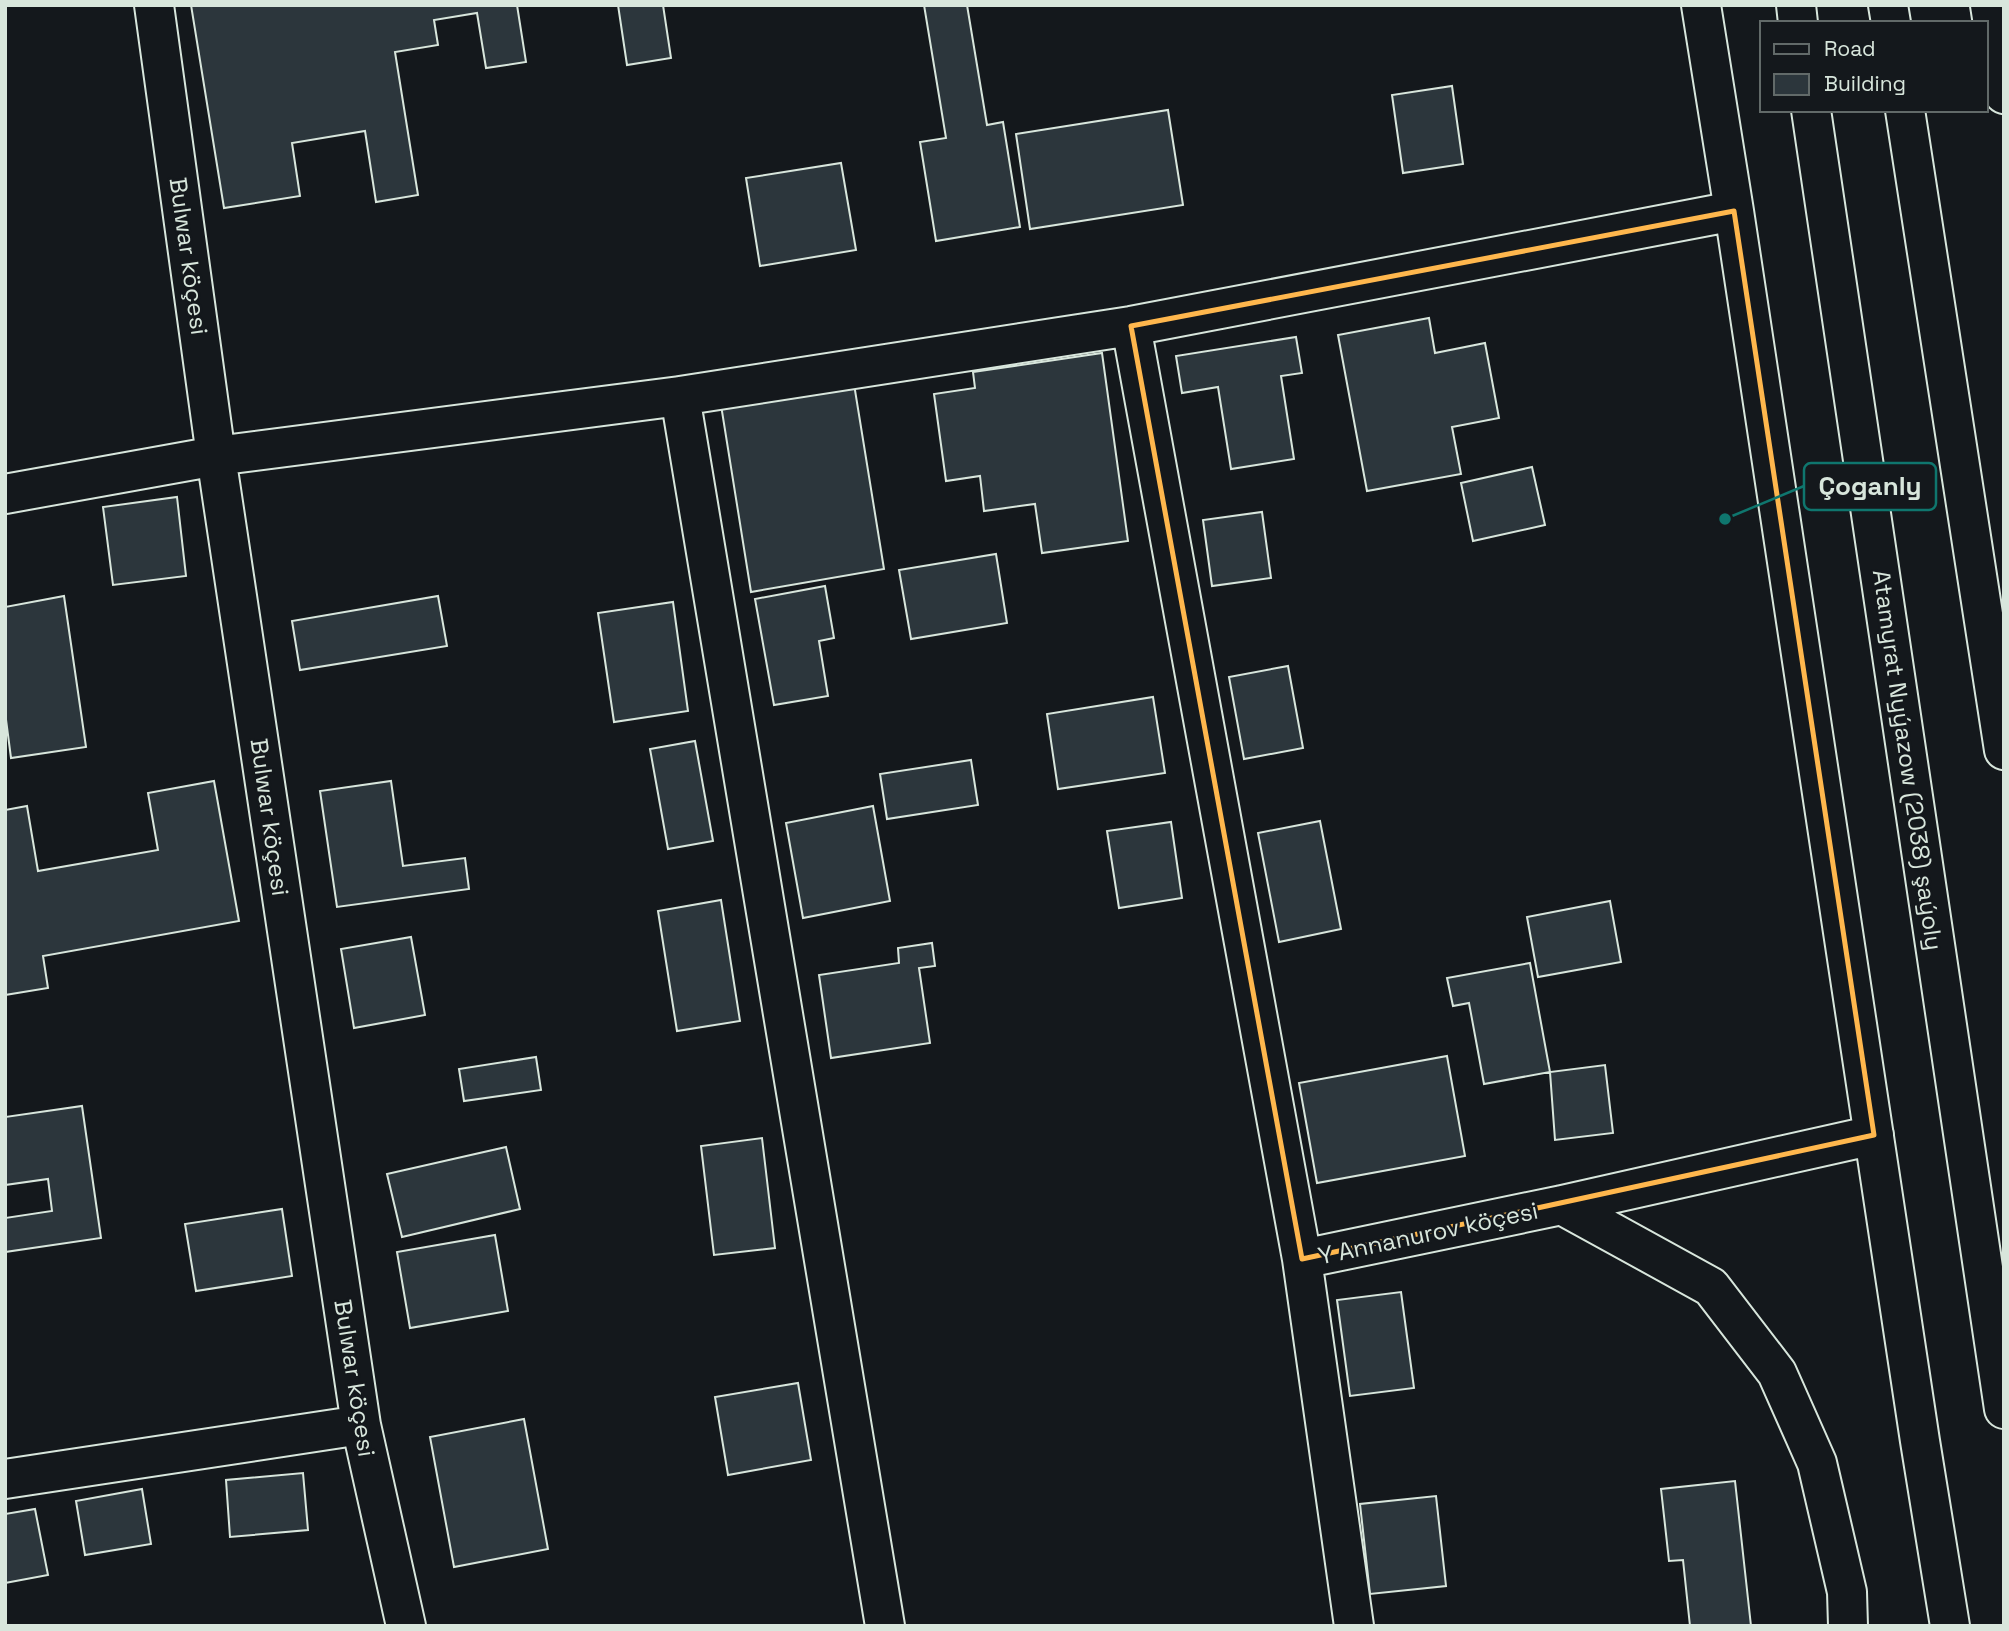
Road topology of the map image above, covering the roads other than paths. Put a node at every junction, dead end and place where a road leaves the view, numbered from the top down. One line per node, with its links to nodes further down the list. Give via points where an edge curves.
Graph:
1 (154, 5): 10 (street, Bulwar köçesi)
2 (1701, 5): 7 (street)
3 (1990, 5): 4 (street)
4 (2004, 94)
5 (1811, 112): 16 (street, Atamyrat Nyýazow (2038) şaýoly)
6 (1905, 112): 12 (street)
7 (1734, 211): 8 (street); 13 (street)
8 (1131, 326): 9 (street); 15 (street)
9 (680, 396): 10 (street); 20 (street)
10 (216, 456): 11 (street); 17 (street, Bulwar köçesi)
11 (5, 494)
12 (2004, 750)
13 (1874, 1135): 14 (street, Y Annanurov köçesi); 23 (street)
14 (1562, 1205): 15 (street, Y Annanurov köçesi); 22 (street, via 1711,1287 1777,1373 1817,1463 1847,1592)
15 (1302, 1259): 21 (street, Y Annanurov köçesi)
16 (2004, 1409)
17 (361, 1425): 18 (street); 19 (street, Bulwar köçesi)
18 (5, 1479)
19 (406, 1626)
20 (885, 1626)
21 (1354, 1626)
22 (1848, 1626)
23 (1950, 1626)

